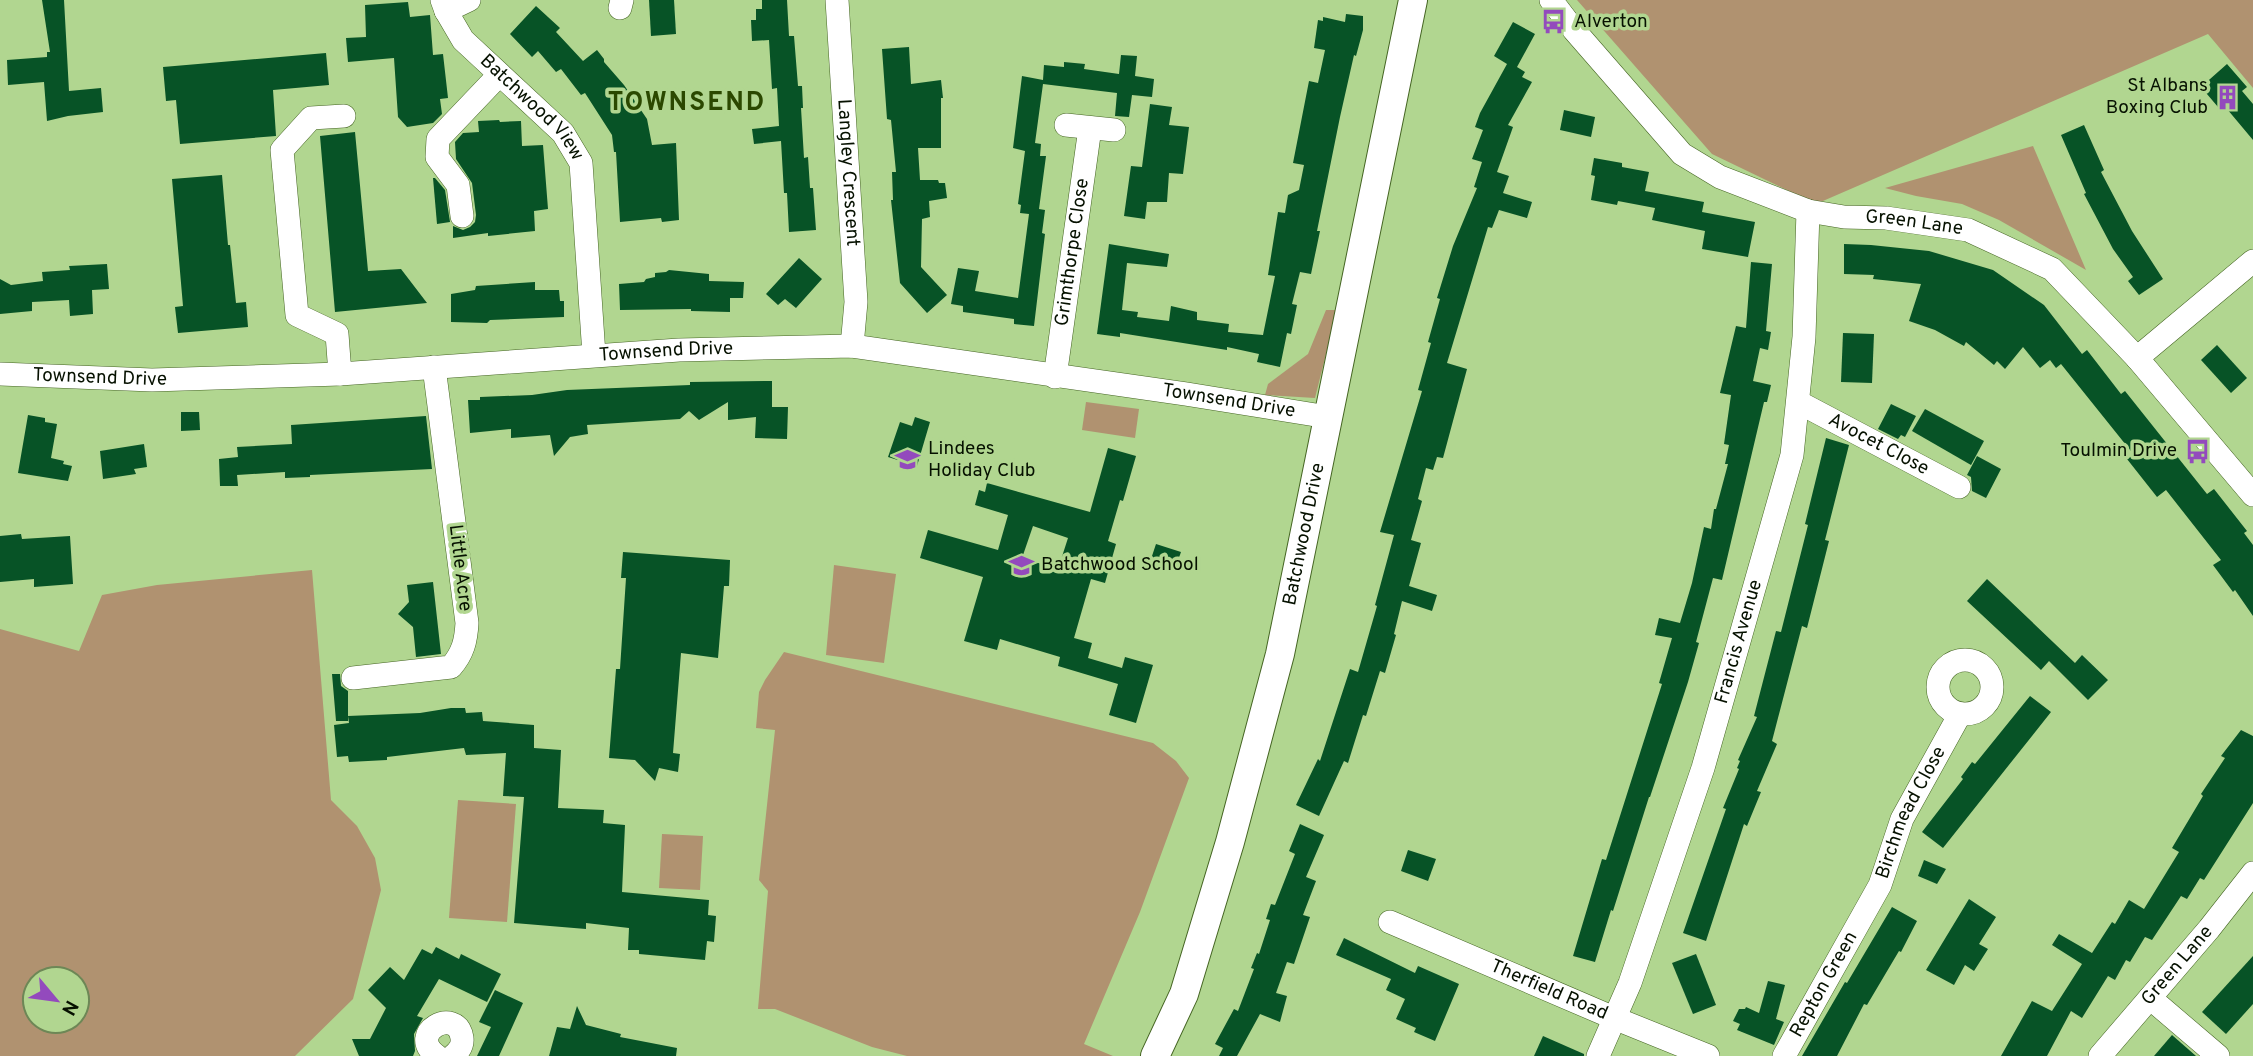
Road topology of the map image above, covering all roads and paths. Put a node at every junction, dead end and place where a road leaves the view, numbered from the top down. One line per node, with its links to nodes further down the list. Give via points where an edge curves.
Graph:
1 (469, 0): 5 (street)
2 (837, 0): 14 (street, Langley Crescent, via 856,302)
3 (1413, 0): 22 (street, Batchwood Drive)
4 (1551, 0): 11 (street, Green Lane, via 1682,153 1720,177)
5 (444, 6): 6 (street, Batchwood View, via 463,40)
6 (499, 75): 12 (street, via 438,139 437,157 458,185); 15 (street, Batchwood View, via 563,133 581,163)
7 (344, 116): 18 (street, via 311,118 282,150 297,314 337,334)
8 (1066, 125): 9 (street)
9 (1090, 128): 10 (street); 20 (street, Grimthorpe Close)
10 (1114, 130)
11 (1808, 211): 16 (street, Green Lane, via 1968,230 2052,269); 21 (street, Francis Avenue)
12 (462, 216)
13 (2253, 261): 16 (street)
14 (852, 346): 15 (street, Townsend Drive); 20 (street, Townsend Drive)
15 (594, 355): 17 (street, Townsend Drive)
16 (2137, 358): 24 (street, Green Lane)
17 (434, 367): 18 (street, Townsend Drive); 25 (street, Little Acre, via 466,640 452,667)
18 (340, 373): 19 (street, Townsend Drive, via 152,380)
19 (0, 374)
20 (1055, 377): 22 (street, Townsend Drive)
21 (1798, 402): 23 (street, Avocet Close); 31 (street, Francis Avenue, via 1792,454 1703,768)
22 (1328, 417): 34 (street, Batchwood Drive, via 1280,654 1234,828 1184,994)
23 (1959, 487)
24 (2253, 495)
25 (352, 678)
26 (1960, 714): 28 (street, Birchmead Close, via 1902,819 1880,885)
27 (2253, 873): 30 (street, Green Lane)
28 (1863, 913): 37 (street, Repton Green)
29 (1390, 922): 31 (street, Therfield Road)
30 (2150, 998): 38 (street, Green Lane); 39 (street)
31 (1614, 1018): 35 (street, Francis Avenue); 36 (street, Therfield Road)
32 (437, 1056): 33 (street, via 429,1047 428,1035 434,1026 445,1022 456,1026 462,1036 461,1047)
33 (453, 1056)
34 (1155, 1056)
35 (1598, 1056)
36 (1708, 1056)
37 (1784, 1056)
38 (2100, 1056)
39 (2218, 1056)

